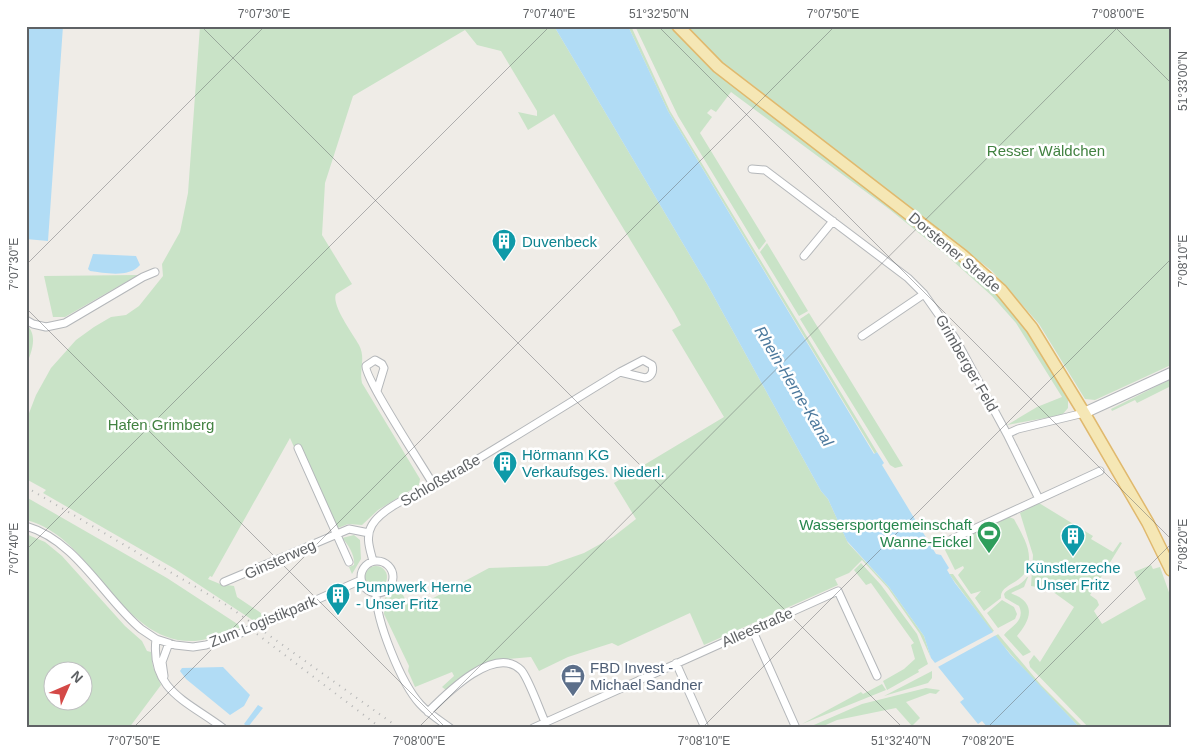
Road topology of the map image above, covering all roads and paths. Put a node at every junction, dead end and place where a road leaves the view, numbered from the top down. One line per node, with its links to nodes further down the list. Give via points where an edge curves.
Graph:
1 (678, 26): 12 (main road, Dorstener Straße, via 718,67 991,280 1032,328)
2 (752, 169): 3 (street, Grimberger Feld, via 765,170)
3 (833, 221): 4 (street); 6 (street, Grimberger Feld)
4 (804, 256)
5 (155, 272): 7 (street, via 65,323 46,327)
6 (924, 294): 8 (street); 13 (street, Grimberger Feld, via 955,338)
7 (26, 320)
8 (862, 336)
9 (620, 372): 16 (street, Schloßstraße)
10 (1171, 372): 12 (main road)
11 (377, 392): 16 (street)
12 (1084, 413): 13 (street); 24 (main road, Dorstener Straße, via 1148,523)
13 (1007, 434): 17 (street, Grimberger Feld)
14 (298, 448): 19 (street)
15 (1100, 471): 17 (street)
16 (433, 484): 20 (street, Schloßstraße, via 387,511 372,524)
17 (1039, 499): 21 (street)
18 (26, 526): 29 (street, Zum Logistikpark, via 45,533 65,548 131,620)
19 (337, 534): 20 (street, Ginsterweg, via 349,529); 22 (street); 26 (street, Ginsterweg)
20 (369, 534): 23 (street)
21 (952, 539)
22 (349, 562)
23 (373, 562): 25 (street, via 363,568); 27 (street, via 385,563 393,578 388,589)
24 (1171, 570)
25 (361, 580): 27 (street, via 368,591); 30 (street, Zum Logistikpark, via 219,642 193,647)
26 (224, 582)
27 (376, 593): 34 (street, via 378,616 385,636 411,692)
28 (752, 629): 31 (street, Alleestraße); 32 (street, Alleestraße, via 838,591); 40 (street)
29 (156, 639): 30 (street, Zum Logistikpark); 33 (street, via 158,672 166,687)
30 (169, 643): 33 (street, via 162,668 168,682)
31 (676, 664): 35 (street, Alleestraße); 39 (street)
32 (877, 676)
33 (180, 696): 36 (street)
34 (428, 712): 35 (street, via 469,676 500,661 522,670); 37 (street)
35 (545, 722): 38 (street, Alleestraße)
36 (223, 728)
37 (450, 728)
38 (533, 728)
39 (705, 728)
40 (796, 728)

